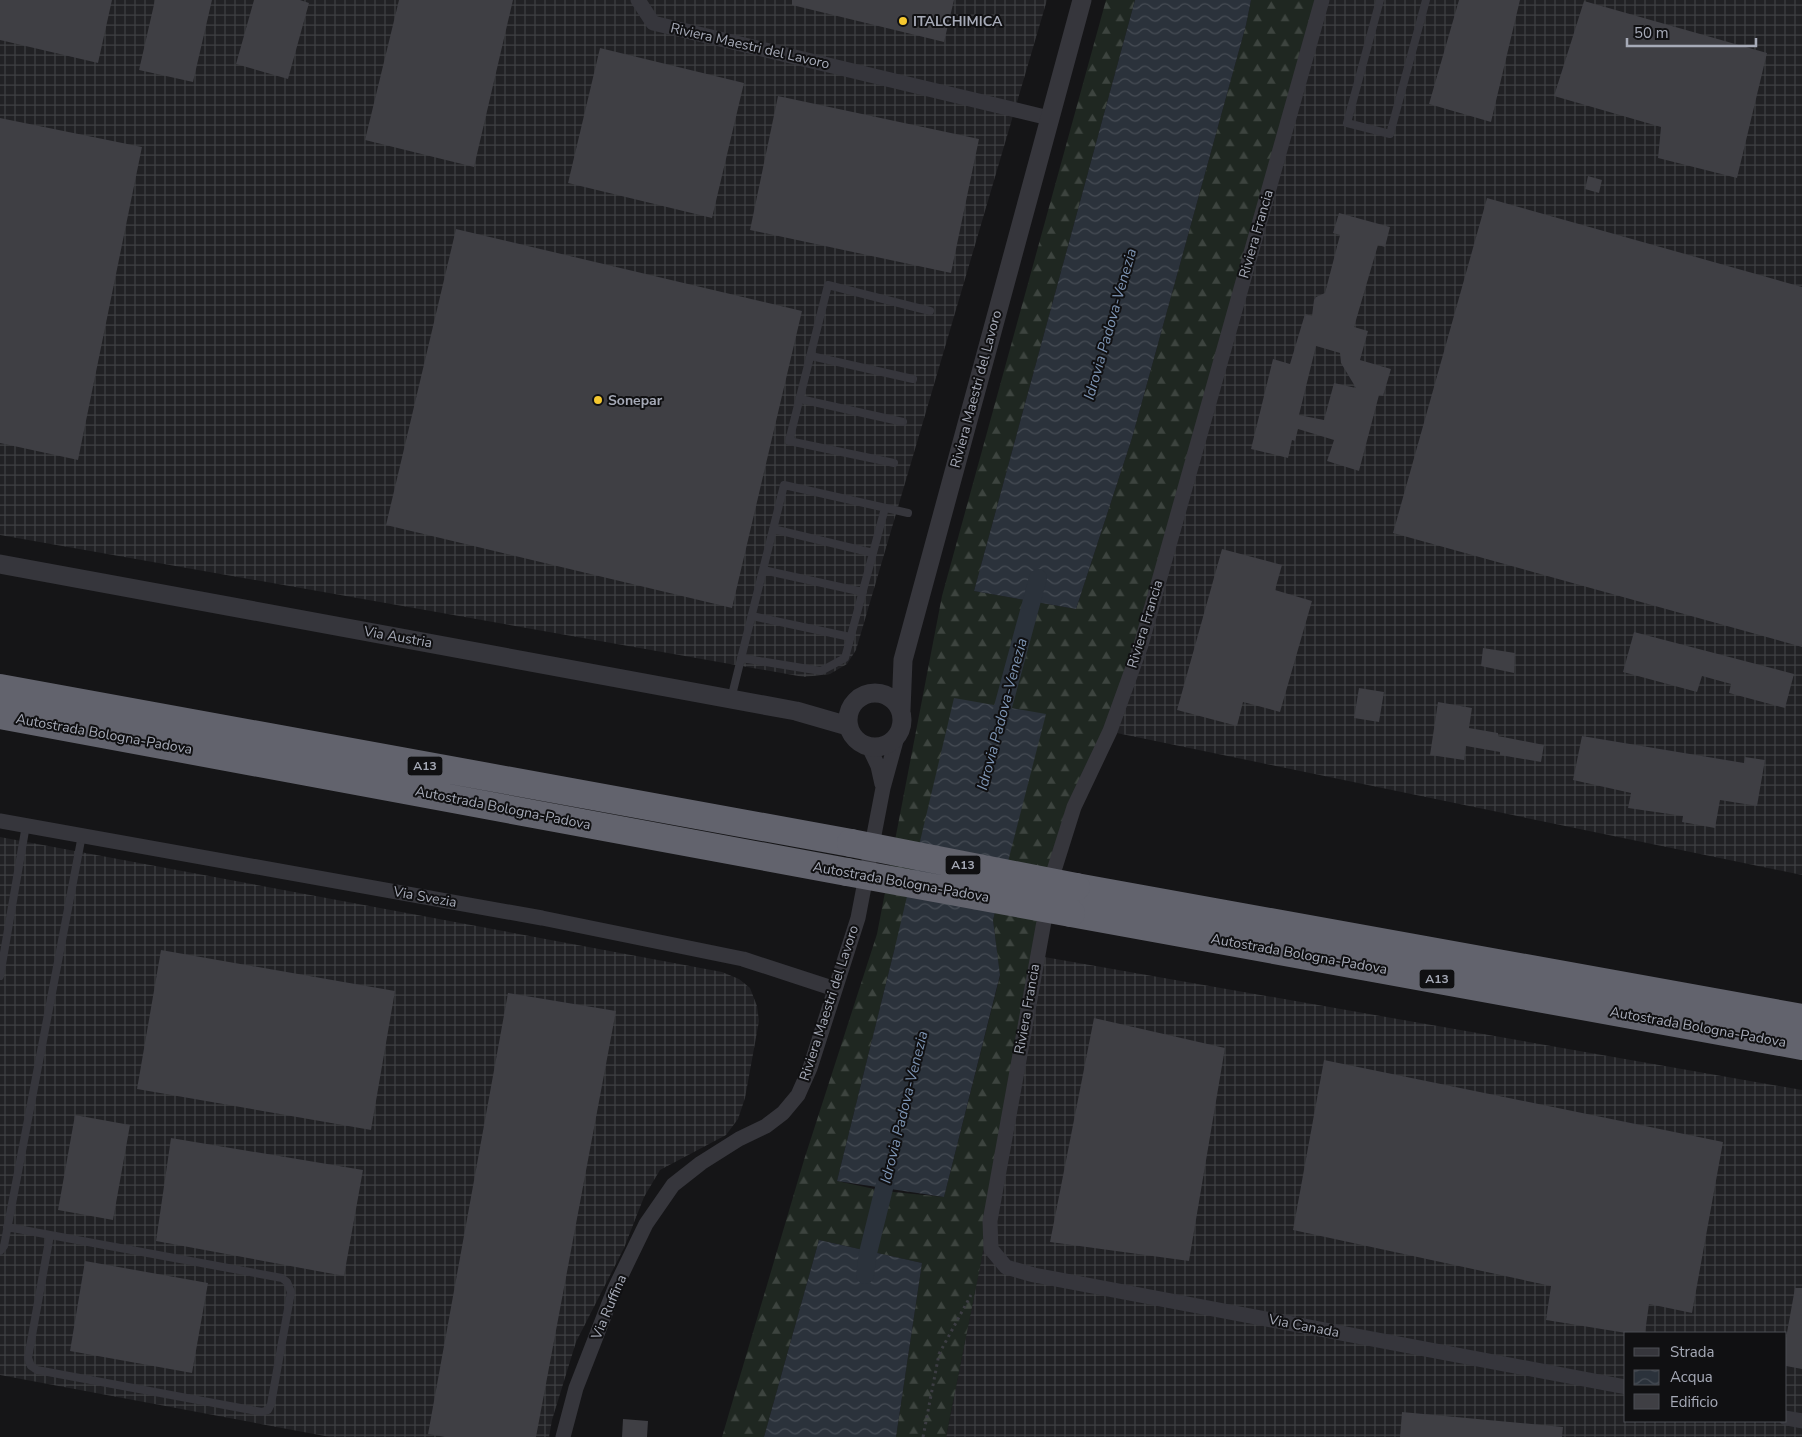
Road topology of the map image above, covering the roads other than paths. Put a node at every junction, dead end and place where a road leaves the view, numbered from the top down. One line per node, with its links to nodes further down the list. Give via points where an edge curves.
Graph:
1 (638, 0): 6 (street, Riviera Maestri del Lavoro, via 653,23)
2 (1082, 0): 6 (street, Riviera Maestri del Lavoro)
3 (1322, 0): 46 (street, Riviera Francia, via 1141,645 1110,731 1074,807 1052,877 993,1201)
4 (1380, 0): 5 (lane, via 1347,123 1390,134)
5 (1426, 0)
6 (1049, 118): 23 (street, Riviera Maestri del Lavoro)
7 (930, 311): 8 (lane, via 828,284)
8 (811, 356): 9 (lane); 10 (lane)
9 (913, 379)
10 (800, 399): 11 (lane); 12 (lane, via 789,441)
11 (903, 422)
12 (894, 463)
13 (885, 508): 14 (lane); 15 (lane, via 784,485); 16 (lane)
14 (908, 513)
15 (773, 529): 16 (lane); 18 (lane)
16 (873, 553): 19 (lane)
17 (0, 564): 26 (street, Via Austria)
18 (763, 570): 19 (lane); 20 (lane)
19 (863, 592): 21 (lane)
20 (752, 616): 21 (lane); 22 (lane)
21 (850, 637): 22 (lane, via 845,658 821,671)
22 (741, 658): 26 (lane)
23 (903, 660): 25 (street, Riviera Maestri del Lavoro); 28 (street, Riviera Maestri del Lavoro)
24 (0, 688): 38 (highway, Autostrada Bologna-Padova / A13, bridge, via 851,843)
25 (876, 692): 27 (street, Riviera Maestri del Lavoro, via 867,693); 28 (street, via 891,697)
26 (731, 699): 29 (street, Via Austria)
27 (852, 703): 29 (street, Via Austria, via 825,710); 31 (street)
28 (901, 710): 32 (street, Riviera Maestri del Lavoro, via 903,720)
29 (796, 711): 31 (street, Via Austria)
30 (0, 715): 38 (highway, Autostrada Bologna-Padova / A13, bridge, via 847,872)
31 (848, 726): 33 (street, Riviera Maestri del Lavoro, via 852,736)
32 (896, 737): 33 (street, via 884,746); 34 (street, Riviera Maestri del Lavoro)
33 (869, 747): 34 (street, Riviera Maestri del Lavoro)
34 (883, 788): 40 (street, Riviera Maestri del Lavoro, via 858,918)
35 (5, 821): 36 (street, Via Svezia)
36 (26, 825): 37 (street, Via Svezia); 39 (lane)
37 (82, 835): 40 (street, Via Svezia, via 542,918 734,957); 44 (lane)
38 (1074, 900): 41 (highway, Autostrada Bologna-Padova / A13); 42 (highway, Autostrada Bologna-Padova / A13)
39 (0, 976)
40 (835, 989): 43 (street, Riviera Maestri del Lavoro, via 810,1068 798,1095 784,1113 700,1163)
41 (1802, 1018)
42 (1802, 1046)
43 (673, 1185): 51 (street, Via Ruffina, via 646,1224 615,1288 576,1388)
44 (8, 1227): 45 (lane); 47 (lane)
45 (50, 1235): 45 (lane, via 282,1278 287,1282 291,1292 268,1410 262,1412 57,1374 31,1366 28,1358)
46 (991, 1249): 48 (street, Via Canada, via 1006,1267 1034,1275)
47 (0, 1251)
48 (1624, 1387)
49 (1787, 1418): 50 (street)
50 (1802, 1421)
51 (563, 1437)

